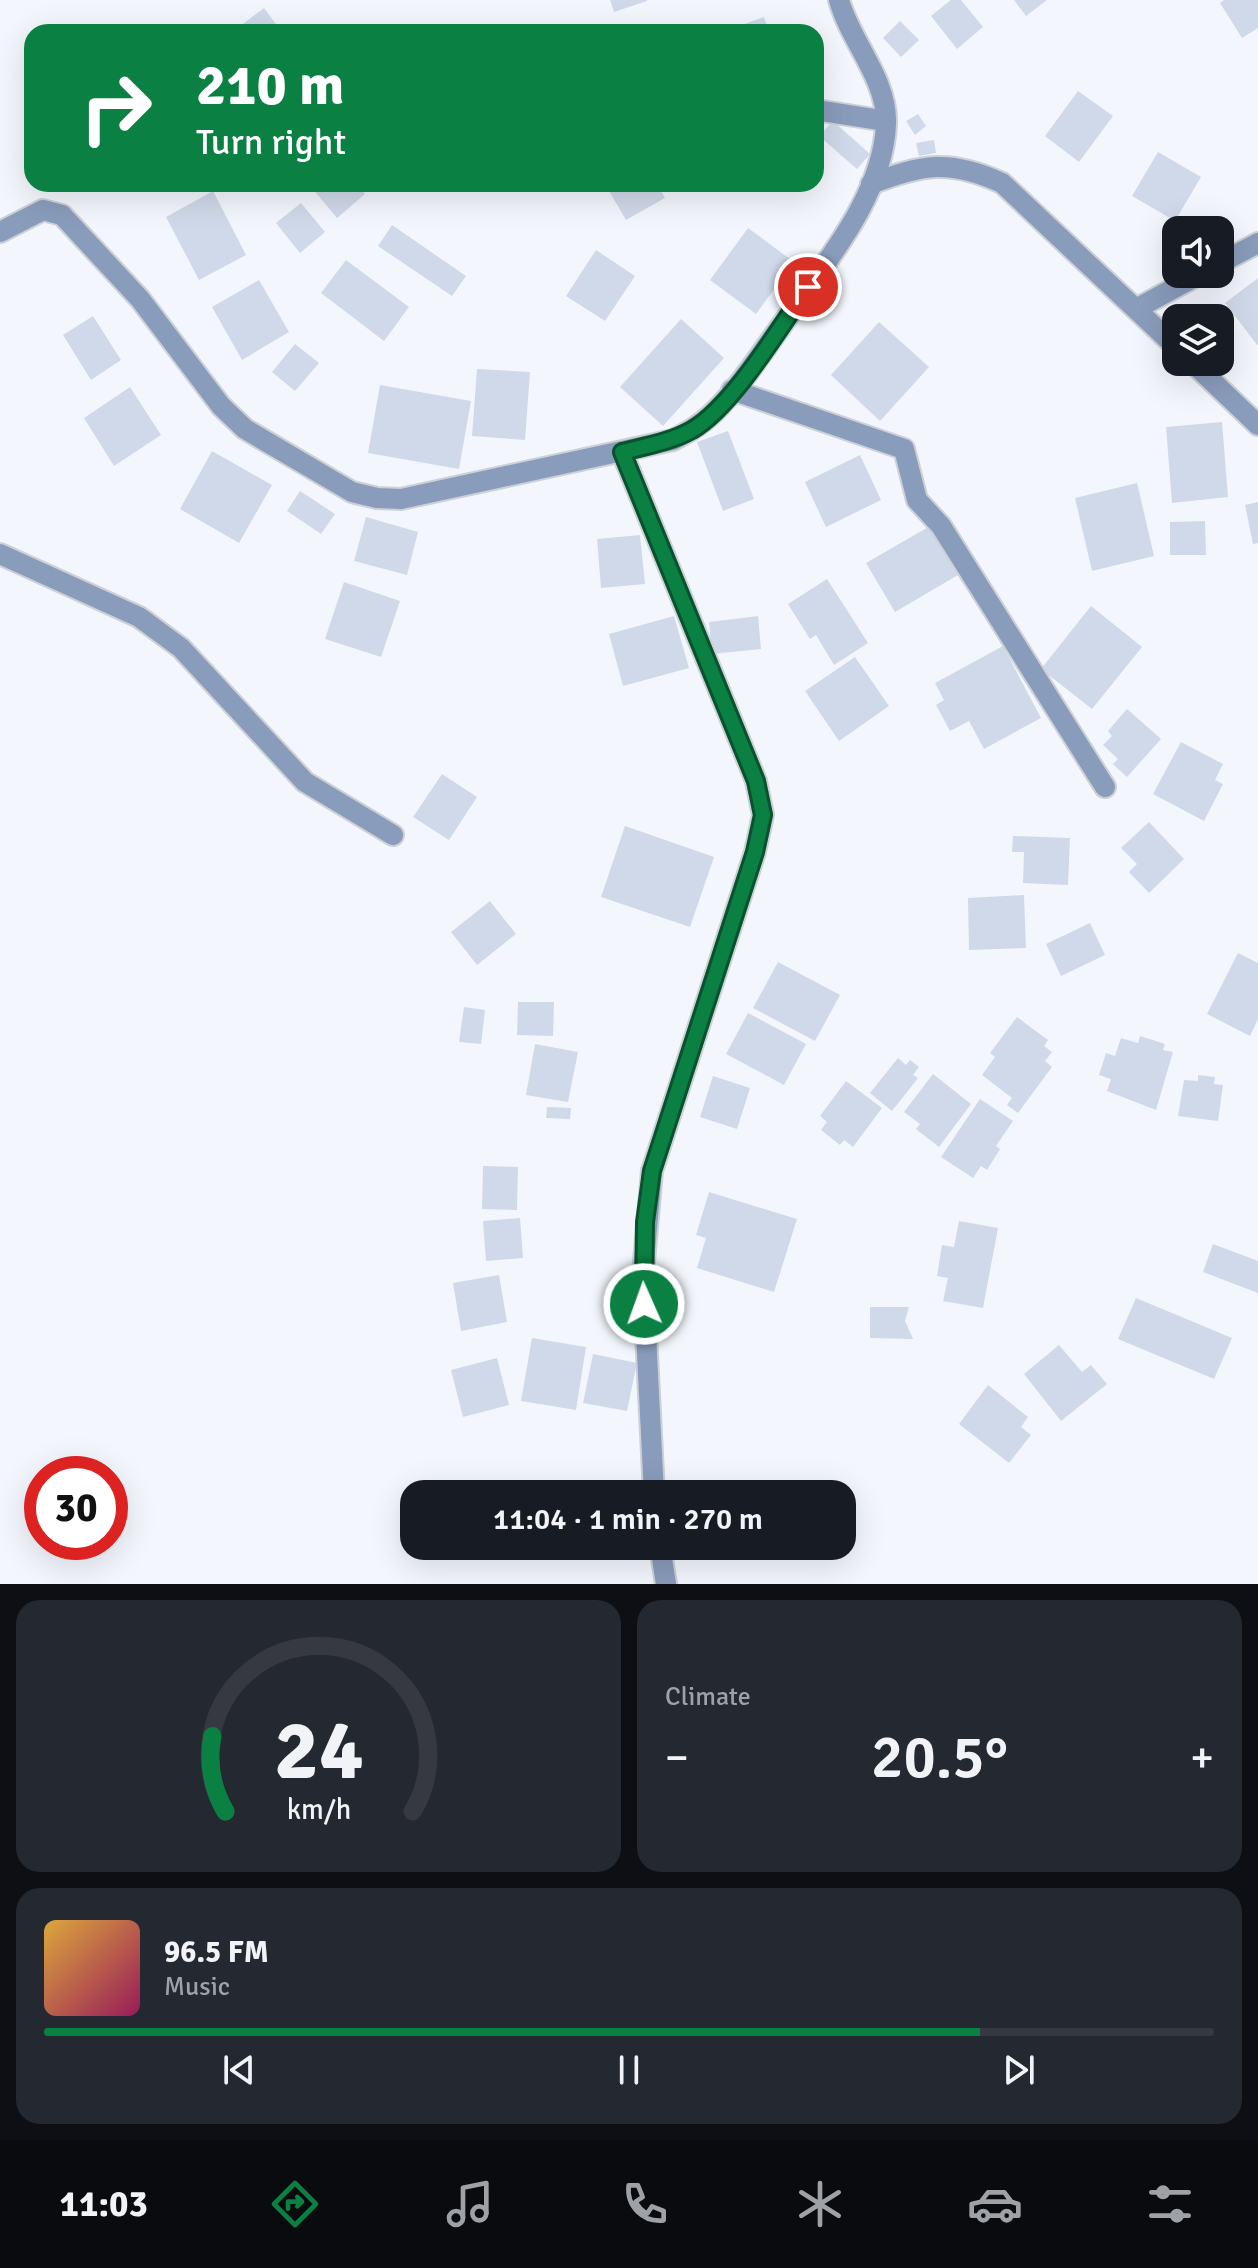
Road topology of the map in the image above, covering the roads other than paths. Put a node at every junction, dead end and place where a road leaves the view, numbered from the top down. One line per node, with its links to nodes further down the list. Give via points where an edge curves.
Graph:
1 (839, 0): 3 (street, via 883,97)
2 (824, 111): 3 (street)
3 (886, 121): 4 (street)
4 (871, 184): 9 (street, via 915,167 980,173 1002,183); 12 (street, via 841,240)
5 (0, 232): 14 (street, via 43,210 62,215 140,299 232,418 352,492 401,499)
6 (1258, 243): 7 (street)
7 (1234, 256)
8 (1174, 288): 9 (street)
9 (1136, 309): 10 (street)
10 (1162, 334)
11 (1207, 376): 13 (street)
12 (732, 390): 14 (street, via 695,428 673,440); 16 (street, via 904,449 917,500 941,526)
13 (1258, 425)
14 (622, 452): 18 (street, via 756,781 763,815 652,1171 643,1273)
15 (0, 554): 17 (street, via 139,617 181,648 305,782)
16 (1105, 787)
17 (393, 835)
18 (653, 1480)
19 (662, 1560): 20 (street)
20 (666, 1584)

